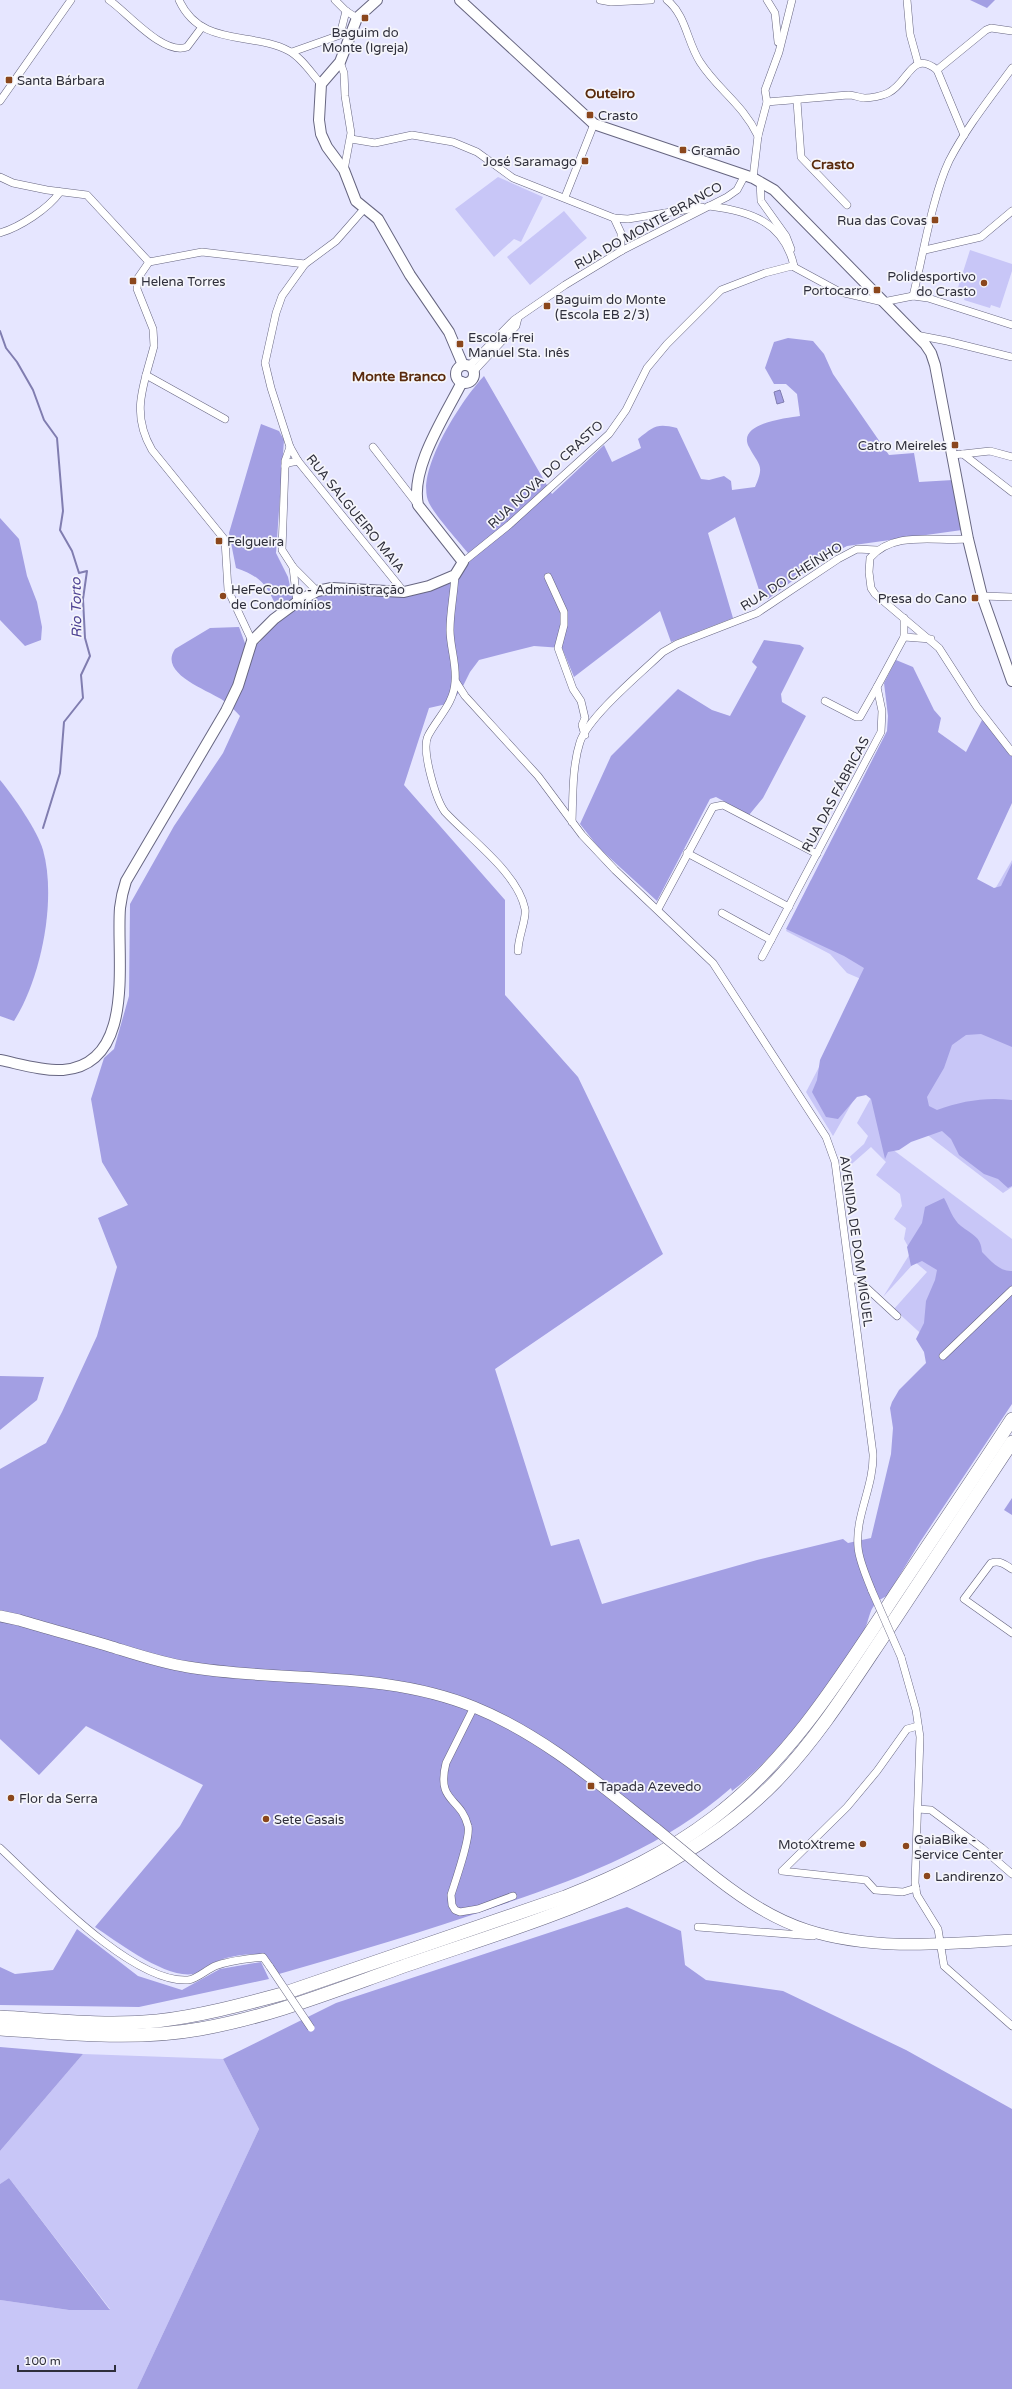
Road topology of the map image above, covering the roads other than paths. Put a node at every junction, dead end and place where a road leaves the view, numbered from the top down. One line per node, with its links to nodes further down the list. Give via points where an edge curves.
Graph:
1 (71, 0): 24 (street)
2 (109, 0): 15 (street, via 157,39 173,47 187,47)
3 (179, 0): 15 (street)
4 (336, 0): 13 (street)
5 (377, 0): 14 (street)
6 (460, 0): 27 (street)
7 (600, 0): 8 (street)
8 (651, 0)
9 (667, 0): 29 (street, via 681,16 689,42 700,62 740,106)
10 (768, 0): 18 (street, via 775,13)
11 (792, 0): 18 (street)
12 (907, 0): 20 (street, via 910,34)
13 (346, 11): 14 (street); 17 (street, via 342,32 336,37)
14 (358, 18): 19 (street)
15 (202, 28): 17 (street, via 215,34 274,45)
16 (1012, 31): 22 (street, via 990,28 986,30)
17 (292, 52): 23 (street)
18 (779, 52): 26 (street, via 765,90)
19 (340, 62): 23 (street); 30 (street, via 344,72)
20 (918, 63): 22 (street, via 930,64); 25 (street, via 913,66 903,82 889,93 866,98 850,95)
21 (1012, 68): 28 (street)
22 (937, 70): 28 (street)
23 (321, 84): 31 (street, via 321,134)
24 (0, 101)
25 (797, 101): 26 (street); 36 (street, via 800,157)
26 (767, 102): 29 (street)
27 (594, 124): 33 (street); 35 (street)
28 (964, 135): 42 (street, via 946,170)
29 (758, 136): 33 (street)
30 (352, 139): 31 (street); 35 (street, via 375,143 412,135 453,142 477,152 513,178)
31 (344, 170): 38 (street, via 356,201)
32 (0, 177): 34 (street, via 13,183)
33 (753, 178): 37 (street, RUA DO MONTE BRANCO); 44 (street, via 761,201 786,236); 49 (street, via 774,190)
34 (60, 192): 41 (street, via 25,221); 45 (street, via 82,193 92,198)
35 (565, 197): 40 (street)
36 (847, 205)
37 (708, 207): 40 (street, via 628,219); 43 (street, RUA DO MONTE BRANCO); 44 (street, via 729,208 763,220 774,228)
38 (364, 208): 46 (street, RUA SALGUEIRO MAIA, via 336,241); 53 (street, via 378,219)
39 (1012, 210): 42 (street, via 981,237)
40 (614, 218): 43 (street, via 621,233)
41 (0, 233)
42 (925, 250): 48 (street)
43 (621, 251): 53 (street, RUA DO MONTE BRANCO, via 565,285 518,318 516,326)
44 (792, 253): 47 (street)
45 (149, 262): 46 (street, via 202,252); 54 (street, via 136,284 154,337)
46 (305, 264): 57 (street, RUA SALGUEIRO MAIA, via 282,296 265,363)
47 (794, 266): 49 (street, via 840,292); 68 (street, RUA NOVA DO CRASTO, via 764,273 721,290 667,344 647,368 626,410 609,434 509,525)
48 (913, 296): 49 (street); 50 (street, via 928,298)
49 (883, 302): 51 (street)
50 (1012, 325)
51 (916, 335): 52 (street, via 947,340); 60 (street, via 932,353)
52 (1012, 357)
53 (469, 368): 55 (street, via 474,377 470,382); 55 (street, via 456,373)
54 (146, 375): 56 (street); 80 (street, via 139,401 144,437 224,540 228,590)
55 (462, 382): 65 (street, via 417,480)
56 (225, 419)
57 (290, 447): 62 (street, RUA SALGUEIRO MAIA); 63 (street)
58 (373, 447): 65 (street)
59 (963, 454): 60 (street); 61 (street, via 990,451); 64 (street)
60 (952, 455): 66 (street)
61 (1012, 457)
62 (298, 461): 63 (street); 73 (street, RUA SALGUEIRO MAIA)
63 (285, 466): 69 (street, via 282,550)
64 (1012, 492)
65 (418, 505): 68 (street)
66 (968, 539): 67 (street, via 910,538); 74 (street)
67 (877, 550): 77 (street, via 870,558 871,588); 85 (street, RUA DO CHEÍNHO, via 857,549 757,614 677,644 663,652 590,724)
68 (463, 562): 70 (street)
69 (293, 567): 72 (street); 76 (street)
70 (455, 575): 73 (street, via 429,586); 82 (street, via 450,631)
71 (548, 577): 85 (street, via 564,612 564,625 558,648 570,683 580,700 585,718 582,725)
72 (317, 591): 73 (street, via 347,588); 76 (street)
73 (404, 592)
74 (982, 596): 75 (street); 81 (street)
75 (1012, 597)
76 (297, 602): 80 (street, via 274,619)
77 (904, 618): 78 (street); 79 (street)
78 (904, 637): 79 (street); 83 (street)
79 (931, 639): 86 (street, via 948,660 984,717)
80 (252, 641): 96 (street, via 238,686 226,711 126,882 120,907 119,1005 106,1043 92,1058 65,1070)
81 (1012, 681)
82 (456, 682): 87 (street, AVENIDA DE DOM MIGUEL, via 465,696 538,776); 94 (street, via 448,704 426,743 432,780 438,803 501,868 516,888 526,910 519,934)
83 (877, 687): 84 (street, via 860,717); 89 (street, RUA DAS FÁBRICAS, via 884,723 881,732)
84 (825, 701)
85 (585, 735): 87 (street, RUA DO CHEÍNHO, via 580,742 574,780)
86 (1012, 752)
87 (572, 822): 91 (street, AVENIDA DE DOM MIGUEL, via 615,870)
88 (687, 853): 89 (street, via 708,812 718,805); 90 (street); 91 (street)
89 (817, 854): 90 (street, RUA DAS FÁBRICAS)
90 (789, 907): 93 (street, RUA DAS FÁBRICAS)
91 (658, 908): 97 (street, AVENIDA DE DOM MIGUEL, via 714,963 826,1137 835,1162)
92 (722, 913): 93 (street)
93 (771, 940): 95 (street, RUA DAS FÁBRICAS)
94 (518, 951)
95 (762, 957)
96 (0, 1060)
97 (851, 1278): 99 (street, via 858,1280); 107 (street, AVENIDA DE DOM MIGUEL, bridge, via 873,1454 873,1468 860,1524 858,1548 872,1591 901,1657)
98 (1012, 1290): 100 (street)
99 (897, 1316)
100 (942, 1356)
101 (1012, 1419): 117 (highway, via 847,1668 797,1736 741,1795 714,1818 665,1851 565,1897 282,1994 235,2007 156,2021 61,2021)
102 (1012, 1442): 120 (highway, via 854,1682 813,1738 749,1806 674,1860 642,1878 592,1900 242,2020 201,2029 120,2037)
103 (1012, 1569): 105 (street, via 1004,1563 991,1563 964,1599)
104 (0, 1616): 106 (main road, via 143,1657 188,1667 397,1685 433,1693)
105 (1012, 1633)
106 (474, 1707): 112 (street, via 443,1773 444,1789 449,1799 464,1815 469,1831 451,1895 452,1906 454,1910 468,1911); 114 (main road, bridge, via 523,1730 561,1755 740,1897 806,1930)
107 (918, 1726): 108 (street, AVENIDA DE DOM MIGUEL); 111 (street, via 907,1728 877,1771 847,1807 782,1871 866,1880 875,1890 903,1892)
108 (918, 1809): 110 (street, via 931,1810); 111 (street, AVENIDA DE DOM MIGUEL)
109 (0, 1848): 119 (street, bridge, via 94,1934 147,1970 190,1980 215,1966 263,1958)
110 (1012, 1874)
111 (916, 1888): 116 (street, via 917,1895 938,1929)
112 (513, 1896)
113 (698, 1927): 114 (street)
114 (837, 1937): 116 (main road)
115 (1012, 1940): 116 (main road)
116 (939, 1944): 118 (street, via 944,1966)
117 (0, 2017)
118 (1012, 2026)
119 (311, 2028)
120 (0, 2029)

